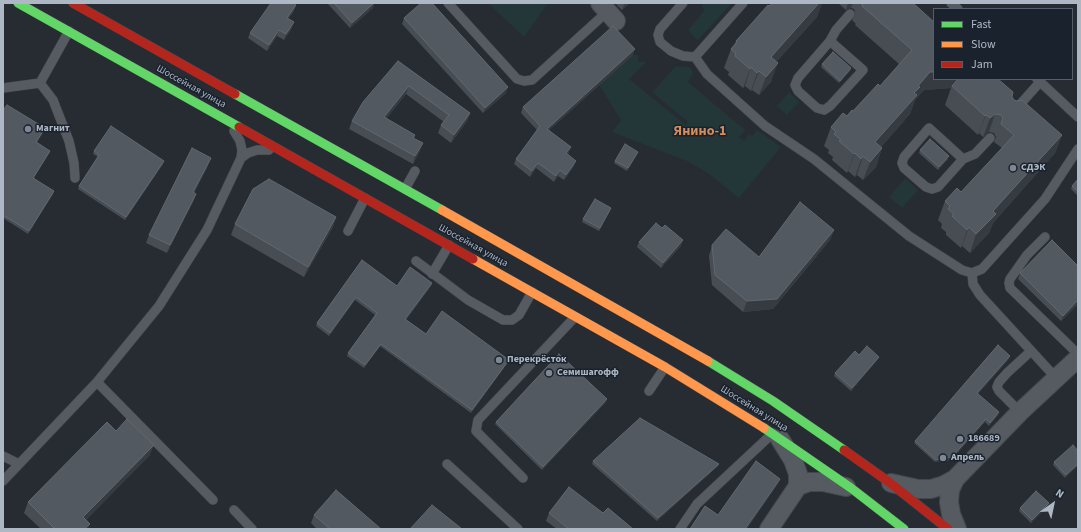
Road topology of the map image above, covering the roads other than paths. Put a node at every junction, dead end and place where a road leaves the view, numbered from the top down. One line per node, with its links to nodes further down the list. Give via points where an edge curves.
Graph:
1 (18, 3): 8 (main road, Шоссейная улица)
2 (73, 3): 24 (main road, Шоссейная улица)
3 (448, 3): 6 (lane, via 517,79 524,81 532,80)
4 (683, 3): 10 (lane, via 660,29 658,35 660,42 671,51 682,56)
5 (743, 3): 10 (lane)
6 (608, 12)
7 (850, 14): 9 (lane)
8 (69, 31): 12 (lane); 16 (main road, Шоссейная улица)
9 (830, 41): 9 (lane, via 863,70 824,110 817,108 795,85 798,78)
10 (695, 57): 30 (lane, via 707,74 765,126 814,159 909,236 962,270)
11 (1038, 80): 14 (lane); 15 (lane)
12 (40, 83): 13 (lane); 23 (lane, via 53,100 69,141)
13 (3, 88)
14 (1011, 114)
15 (1078, 117)
16 (228, 121): 18 (main road, Шоссейная улица); 20 (lane, via 240,141)
17 (990, 138): 21 (lane, via 975,154)
18 (280, 149): 20 (lane, via 257,150); 25 (main road, Шоссейная улица)
19 (1078, 149): 30 (lane, via 1045,199 982,269)
20 (241, 158): 39 (lane, via 206,230 159,306)
21 (963, 159): 21 (lane, via 929,128 904,157 902,163 904,168 932,189 938,187)
22 (415, 172): 24 (lane)
23 (75, 178)
24 (405, 190): 49 (main road, Шоссейная улица, via 690,350 779,405)
25 (365, 198): 26 (lane); 28 (main road, Шоссейная улица)
26 (348, 231)
27 (1045, 237): 35 (lane, via 1027,255 1010,279 1010,288)
28 (449, 245): 31 (lane); 32 (main road, Шоссейная улица)
29 (416, 262): 31 (lane)
30 (972, 273): 34 (lane, via 980,295)
31 (432, 274): 32 (lane, via 468,300 503,320 512,320 519,315)
32 (532, 292): 33 (main road, Шоссейная улица)
33 (575, 316): 37 (main road, Шоссейная улица); 46 (lane, via 478,420 476,431)
34 (1031, 351): 38 (lane); 41 (lane, via 1007,373 997,387)
35 (1078, 354)
36 (1078, 358): 38 (street)
37 (665, 367): 40 (lane); 42 (main road, Шоссейная улица)
38 (1057, 379): 41 (street)
39 (97, 382): 44 (lane); 52 (lane)
40 (649, 391)
41 (1020, 412): 47 (street)
42 (776, 435): 50 (street, via 793,460 798,474); 51 (main road, Шоссейная улица); 56 (lane, via 697,504)
43 (3, 456): 44 (lane)
44 (19, 464): 48 (lane)
45 (448, 464): 55 (lane)
46 (523, 478)
47 (955, 479): 49 (street, via 931,489 918,489); 60 (street, via 950,490 949,502)
48 (3, 480)
49 (889, 482): 59 (main road, Шоссейная улица)
50 (798, 486): 51 (street, via 809,482 823,482); 57 (street)
51 (851, 488): 58 (main road, Шоссейная улица)
52 (213, 500)
53 (234, 510): 54 (lane)
54 (252, 529)
55 (518, 529)
56 (680, 529)
57 (769, 529)
58 (904, 529)
59 (948, 529)
60 (957, 529)

